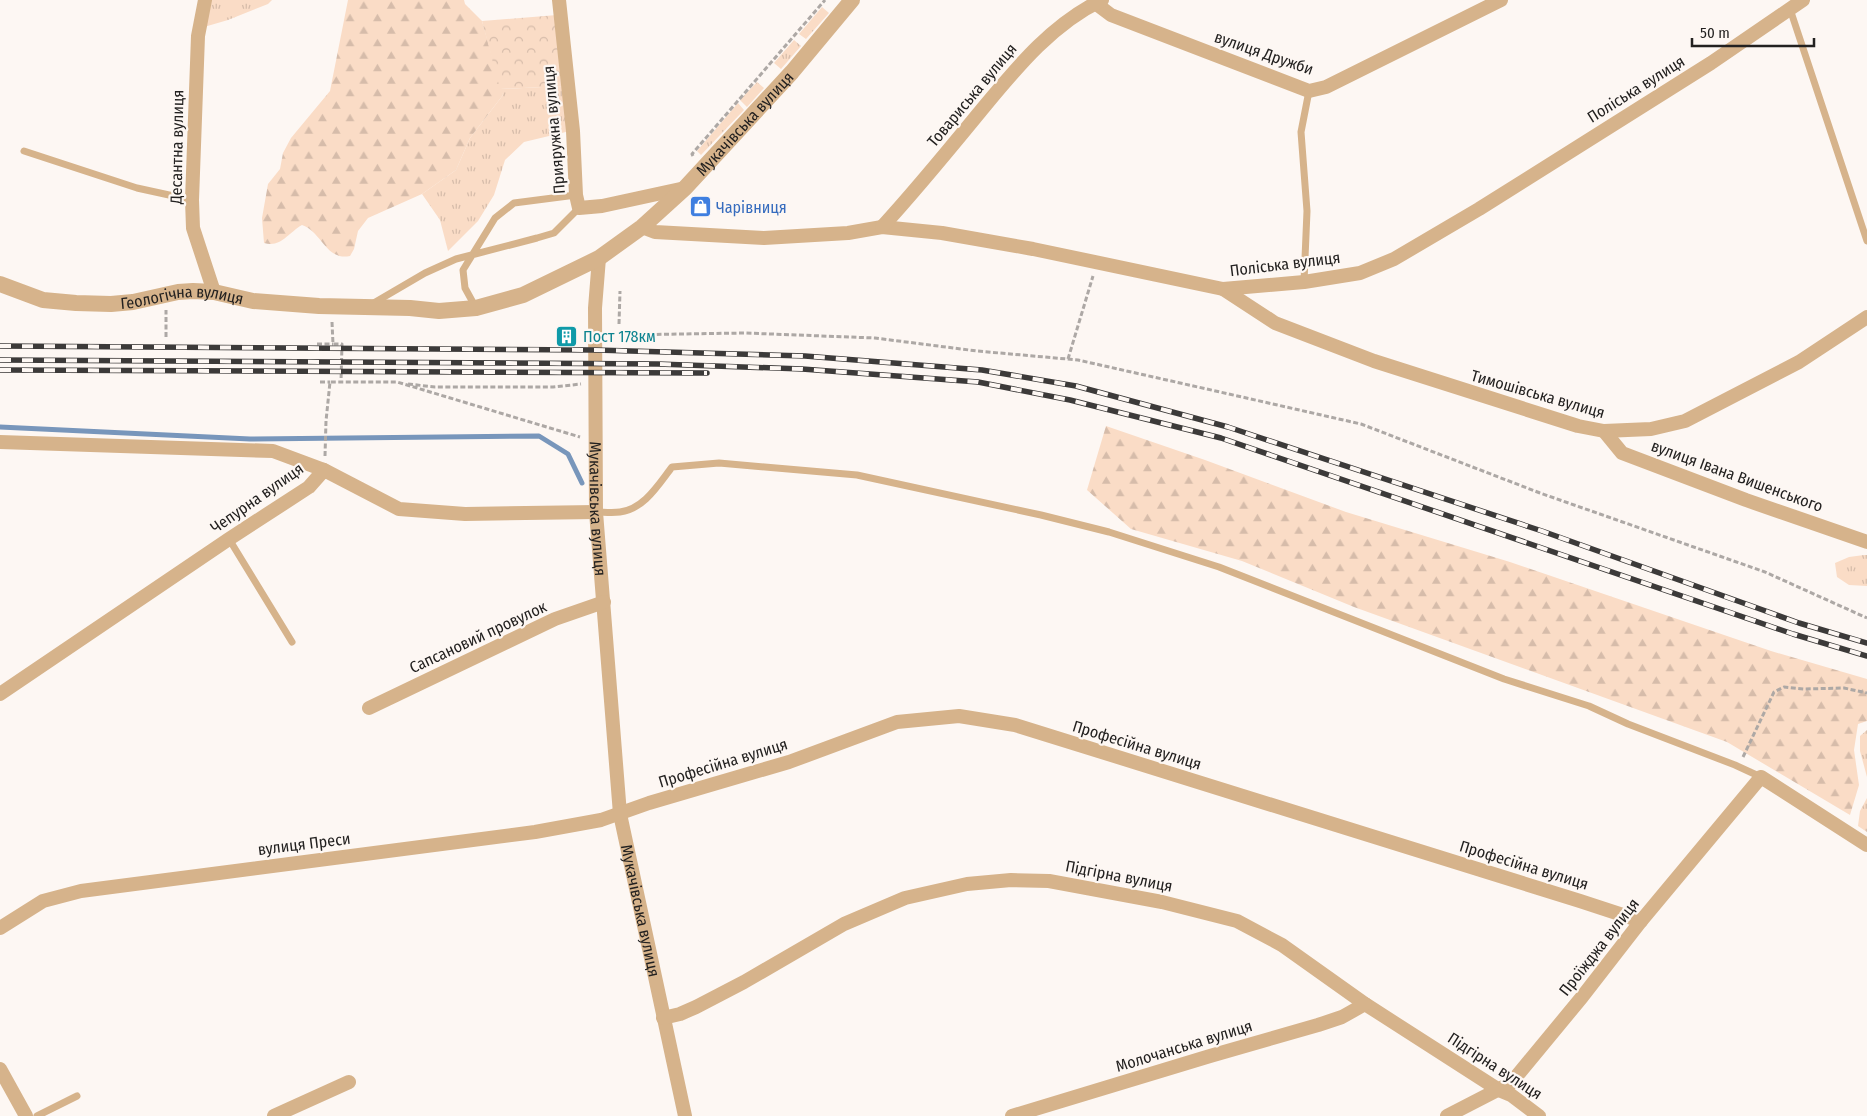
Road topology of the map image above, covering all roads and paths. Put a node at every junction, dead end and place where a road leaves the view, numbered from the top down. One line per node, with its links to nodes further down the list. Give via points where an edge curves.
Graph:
1 (205, 0): 13 (street, Десантна вулиця, via 198,36)
2 (559, 0): 14 (street, Прияружна вулиця)
3 (825, 0): 11 (path, via 692,154)
4 (852, 0): 12 (street, Мукачівська вулиця, via 792,72)
5 (1501, 0): 9 (street, вулиця Дружби, via 1334,83)
6 (1802, 0): 8 (street, Поліська вулиця)
7 (1099, 2): 9 (street, вулиця Дружби, via 1111,15); 16 (street, Товариська вулиця, via 1056,30 1024,59)
8 (1790, 9): 17 (lane); 21 (street, Поліська вулиця, via 1711,63 1394,259 1360,273)
9 (1309, 91): 21 (lane, via 1302,132 1308,211)
10 (24, 151): 13 (lane, via 137,188)
11 (696, 160)
12 (685, 188): 14 (street, Прияружна вулиця, via 602,206); 15 (street, Мукачівська вулиця)
13 (192, 200): 25 (street, Десантна вулиця, via 193,228)
14 (578, 202): 18 (lane, via 554,233); 18 (lane, via 514,203 495,218)
15 (642, 227): 16 (street, Поліська вулиця, via 655,232 764,238 848,233); 19 (street, Мукачівська вулиця)
16 (882, 227): 20 (street, Поліська вулиця, via 942,233)
17 (1867, 241)
18 (471, 255): 28 (lane, via 425,274); 29 (lane, via 463,270 465,288)
19 (599, 258): 29 (street, Геологічна вулиця, via 523,295); 41 (street, Мукачівська вулиця)
20 (1096, 263): 23 (street, Поліська вулиця); 36 (path)
21 (1304, 282): 23 (street, Поліська вулиця)
22 (0, 284): 25 (street, Геологічна вулиця, via 43,300 76,304 112,304 178,292)
23 (1223, 289): 42 (street, Тимошівська вулиця, via 1275,323 1374,361 1578,426)
24 (620, 291): 31 (path)
25 (214, 292): 27 (street, Геологічна вулиця, via 253,301)
26 (166, 304): 33 (path)
27 (319, 306): 28 (street, Геологічна вулиця); 35 (path, via 320,321 333,322)
28 (366, 307): 29 (street, Геологічна вулиця, via 439,311)
29 (476, 308)
30 (1867, 317): 42 (street, Тимошівська вулиця, via 1798,362 1685,421 1651,429)
31 (619, 324)
32 (619, 335): 36 (path, via 745,333 876,338)
33 (166, 337)
34 (317, 344): 35 (path)
35 (333, 344): 39 (path, via 342,344)
36 (1068, 359): 51 (path, via 1361,424 1540,493 1765,572)
37 (320, 382): 38 (path)
38 (330, 382): 39 (path); 44 (path)
39 (341, 382): 40 (path)
40 (397, 382): 41 (path, via 435,387 553,387); 45 (path, via 579,435)
41 (595, 383): 45 (street, Мукачівська вулиця)
42 (1604, 431): 49 (street, вулиця Івана Вишенського, via 1622,453)
43 (0, 442): 46 (street, via 273,450)
44 (326, 445)
45 (596, 457): 47 (street, Мукачівська вулиця)
46 (324, 470): 47 (street, Чепурна вулиця, via 399,509 465,514); 48 (street, Чепурна вулиця, via 308,487)
47 (596, 512): 50 (street, Мукачівська вулиця); 56 (lane, via 620,512 638,506 672,467 719,463 857,475 1041,515 1109,532 1219,567 1504,679 1589,706)
48 (229, 539): 52 (lane); 54 (street, Чепурна вулиця)
49 (1867, 542)
50 (604, 602): 55 (street, Сапсановий провулок, via 556,619); 58 (street, Мукачівська вулиця)
51 (1867, 618)
52 (292, 642)
53 (1867, 693): 56 (path, via 1844,688 1784,687 1774,692 1746,753)
54 (0, 694)
55 (369, 708)
56 (1735, 765): 57 (lane)
57 (1761, 777): 59 (street); 60 (street, Проїжджа вулиця)
58 (620, 814): 60 (street, Професійна вулиця, via 789,762 896,722 959,716 1015,725); 61 (street, вулиця Преси, via 535,832 81,891 43,901); 63 (street, Мукачівська вулиця)
59 (1867, 845)
60 (1640, 921): 66 (street, Проїжджа вулиця, via 1544,1044 1511,1083)
61 (0, 928)
62 (1365, 1004): 63 (street, Підгірна вулиця, via 1282,945 1237,921 1105,891 1049,881 1011,880 967,884 905,898 844,924 696,1007); 66 (street, Підгірна вулиця); 72 (street, Молочанська вулиця, via 1318,1025)
63 (663, 1018): 71 (street, Мукачівська вулиця)
64 (0, 1069): 68 (street)
65 (349, 1082): 70 (street)
66 (1499, 1090): 73 (street, Проїжджа вулиця); 74 (street, Підгірна вулиця)
67 (77, 1096): 69 (lane)
68 (26, 1116)
69 (37, 1116)
70 (274, 1116)
71 (685, 1116)
72 (1012, 1116)
73 (1447, 1116)
74 (1539, 1116)

